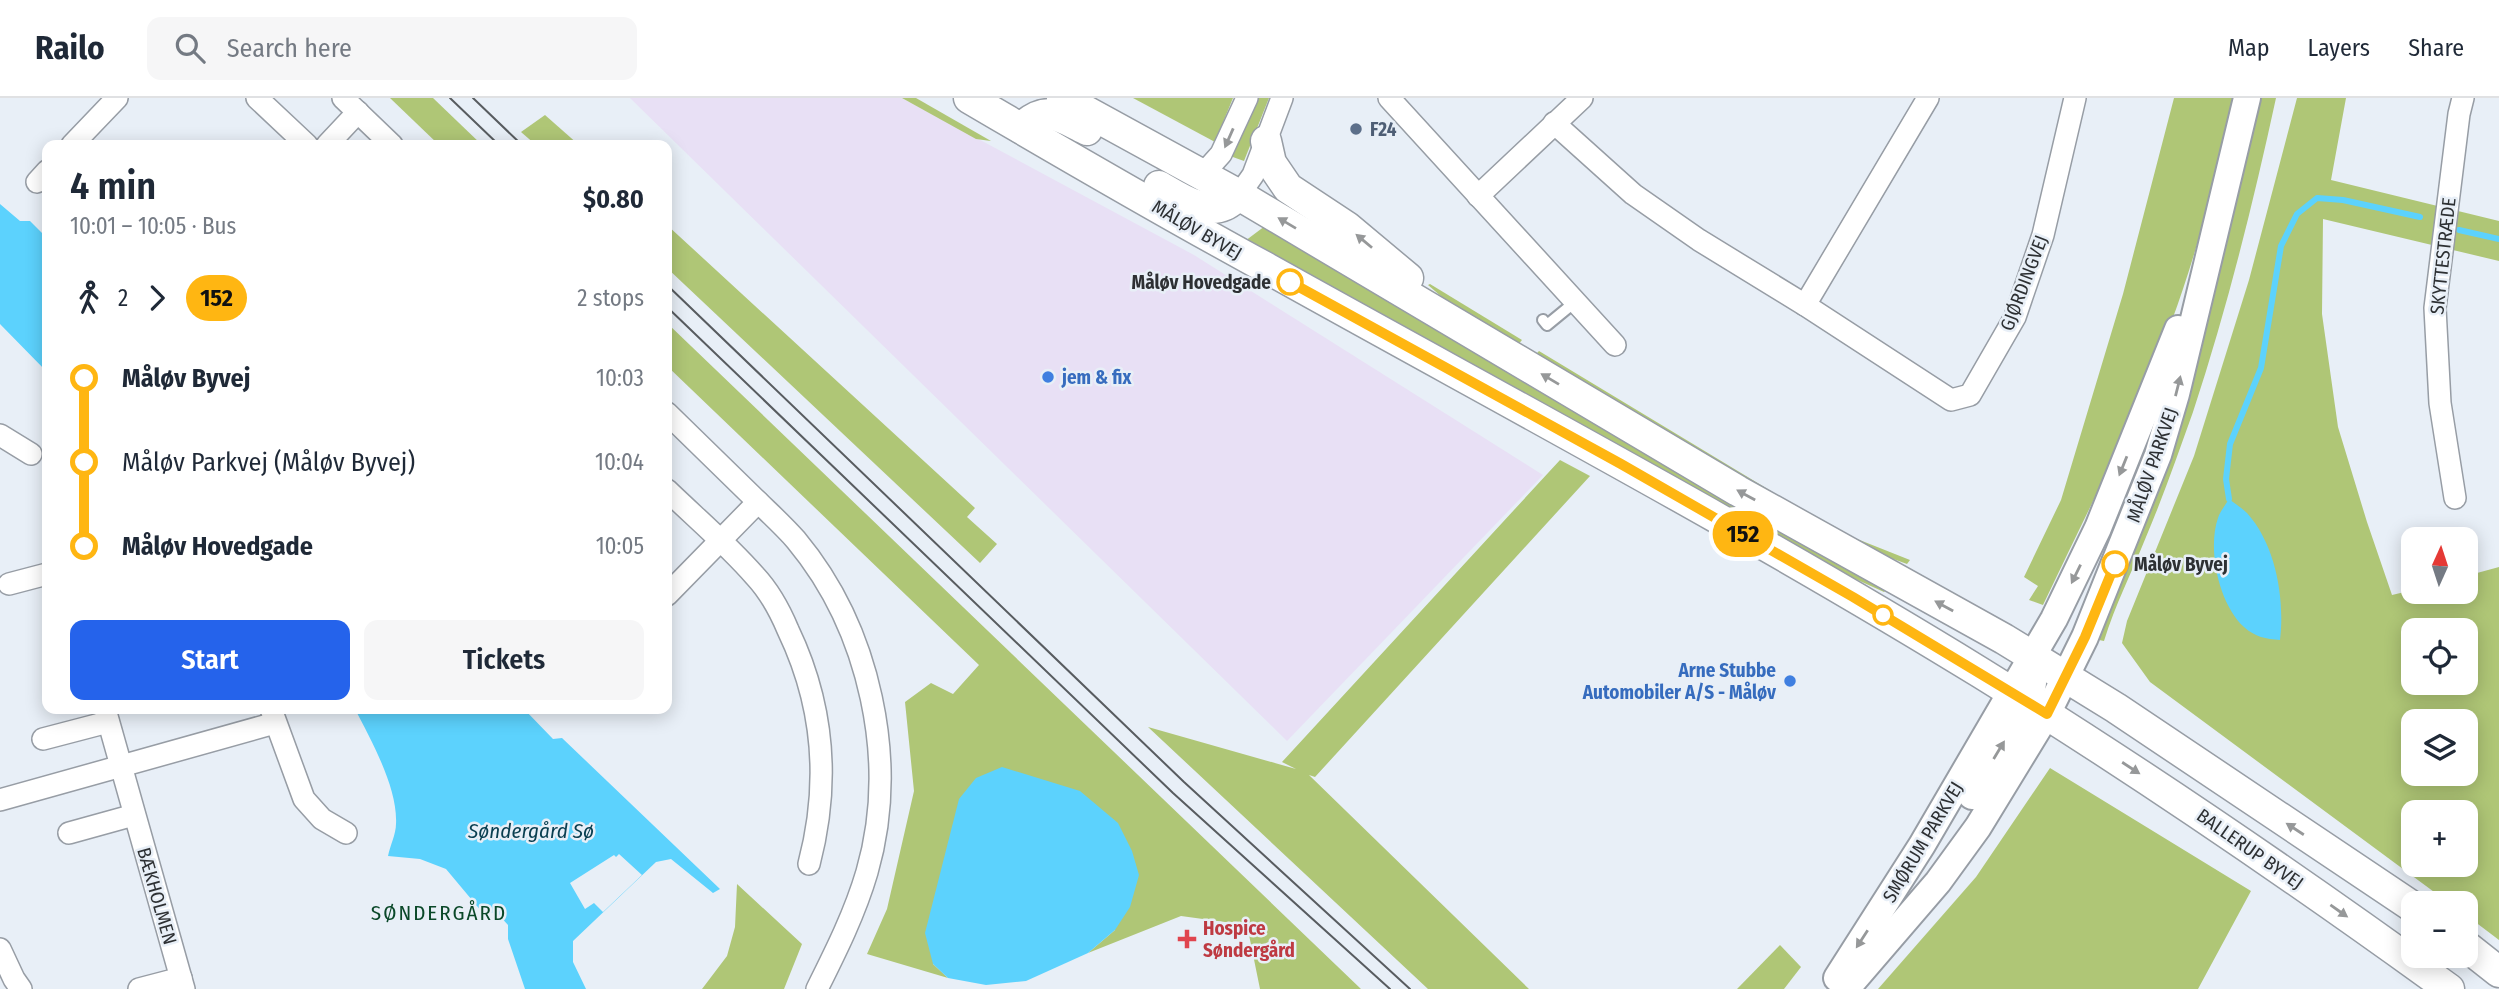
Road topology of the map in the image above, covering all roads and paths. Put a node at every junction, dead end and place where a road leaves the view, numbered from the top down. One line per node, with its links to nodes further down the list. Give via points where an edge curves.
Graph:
1 (117, 98): 16 (street)
2 (257, 98): 17 (street)
3 (968, 98): 15 (main road, MÅLØV BYVEJ)
4 (1062, 98): 22 (main road)
5 (1247, 98): 22 (street, one-way to 22, via 1222,154)
6 (1282, 98): 20 (street)
7 (1389, 98): 24 (street)
8 (1582, 98): 14 (street)
9 (1928, 98): 27 (street)
10 (2075, 98): 27 (street, GJØRDINGVEJ, via 2043,235 2015,317 1970,396 1951,400)
11 (2247, 98): 25 (street, MÅLØV PARKVEJ)
12 (2463, 98): 35 (street, SKYTTESTRÆDE, via 2435,308 2440,403)
13 (351, 105): 18 (street); 19 (street)
14 (1554, 123): 24 (street); 27 (street, GJØRDINGVEJ, via 1633,194)
15 (1021, 128): 21 (main road, MÅLØV BYVEJ); 22 (main road, via 1035,115 1059,116 1136,154)
16 (77, 140)
17 (302, 140)
18 (330, 140)
19 (387, 140)
20 (1266, 141): 23 (street); 29 (main road, one-way to 20, via 1346,227 1288,188 1271,163)
21 (1077, 161): 23 (main road, via 1112,162 1192,204 1210,208 1225,206); 43 (main road, MÅLØV BYVEJ, via 1853,597)
22 (1191, 167): 23 (main road)
23 (1239, 195): 29 (main road, one-way to 23)
24 (1478, 196): 26 (street)
25 (2211, 243): 41 (street, MÅLØV PARKVEJ, one-way to 41, via 2098,528); 42 (street, MÅLØV PARKVEJ, one-way to 25, via 2158,455)
26 (1576, 302): 28 (lane, via 1547,325); 30 (street)
27 (1805, 305)
28 (1543, 320)
29 (1472, 333): 41 (main road, one-way to 29, via 1738,491)
30 (1615, 345)
31 (672, 418): 36 (street)
32 (0, 435): 33 (street)
33 (31, 454)
34 (672, 495): 37 (street)
35 (2455, 498)
36 (758, 502): 37 (street); 60 (street, via 796,541 830,590 858,649 873,699 877,821 867,871 847,929)
37 (720, 541): 40 (street); 52 (street, via 756,577 781,614 814,698 822,792)
38 (42, 575): 39 (street)
39 (9, 584)
40 (672, 590)
41 (2033, 657): 42 (main road); 43 (street, MÅLØV PARKVEJ)
42 (2065, 677): 43 (street, MÅLØV PARKVEJ); 53 (main road, one-way to 42)
43 (2029, 704): 61 (street, SMØRUM PARKVEJ, one-way to 61, via 1922,845); 62 (street, SMØRUM PARKVEJ, via 1978,827); 63 (main road, BALLERUP BYVEJ, one-way to 63, via 2176,798)
44 (106, 715): 46 (street, BÆKHOLMEN); 47 (street, BÆKHOLMEN)
45 (273, 716): 47 (street); 51 (street, via 304,799 322,819)
46 (43, 739)
47 (121, 767): 48 (street); 49 (street, BÆKHOLMEN)
48 (0, 800)
49 (134, 815): 50 (street); 57 (street, BÆKHOLMEN)
50 (69, 832)
51 (346, 833)
52 (809, 864)
53 (2401, 899)
54 (0, 949): 58 (street)
55 (2478, 955): 56 (main road)
56 (2499, 972)
57 (182, 983): 59 (street, BÆKHOLMEN)
58 (21, 989)
59 (139, 989)
60 (817, 989)
61 (1830, 989)
62 (1846, 989)
63 (2449, 989)

